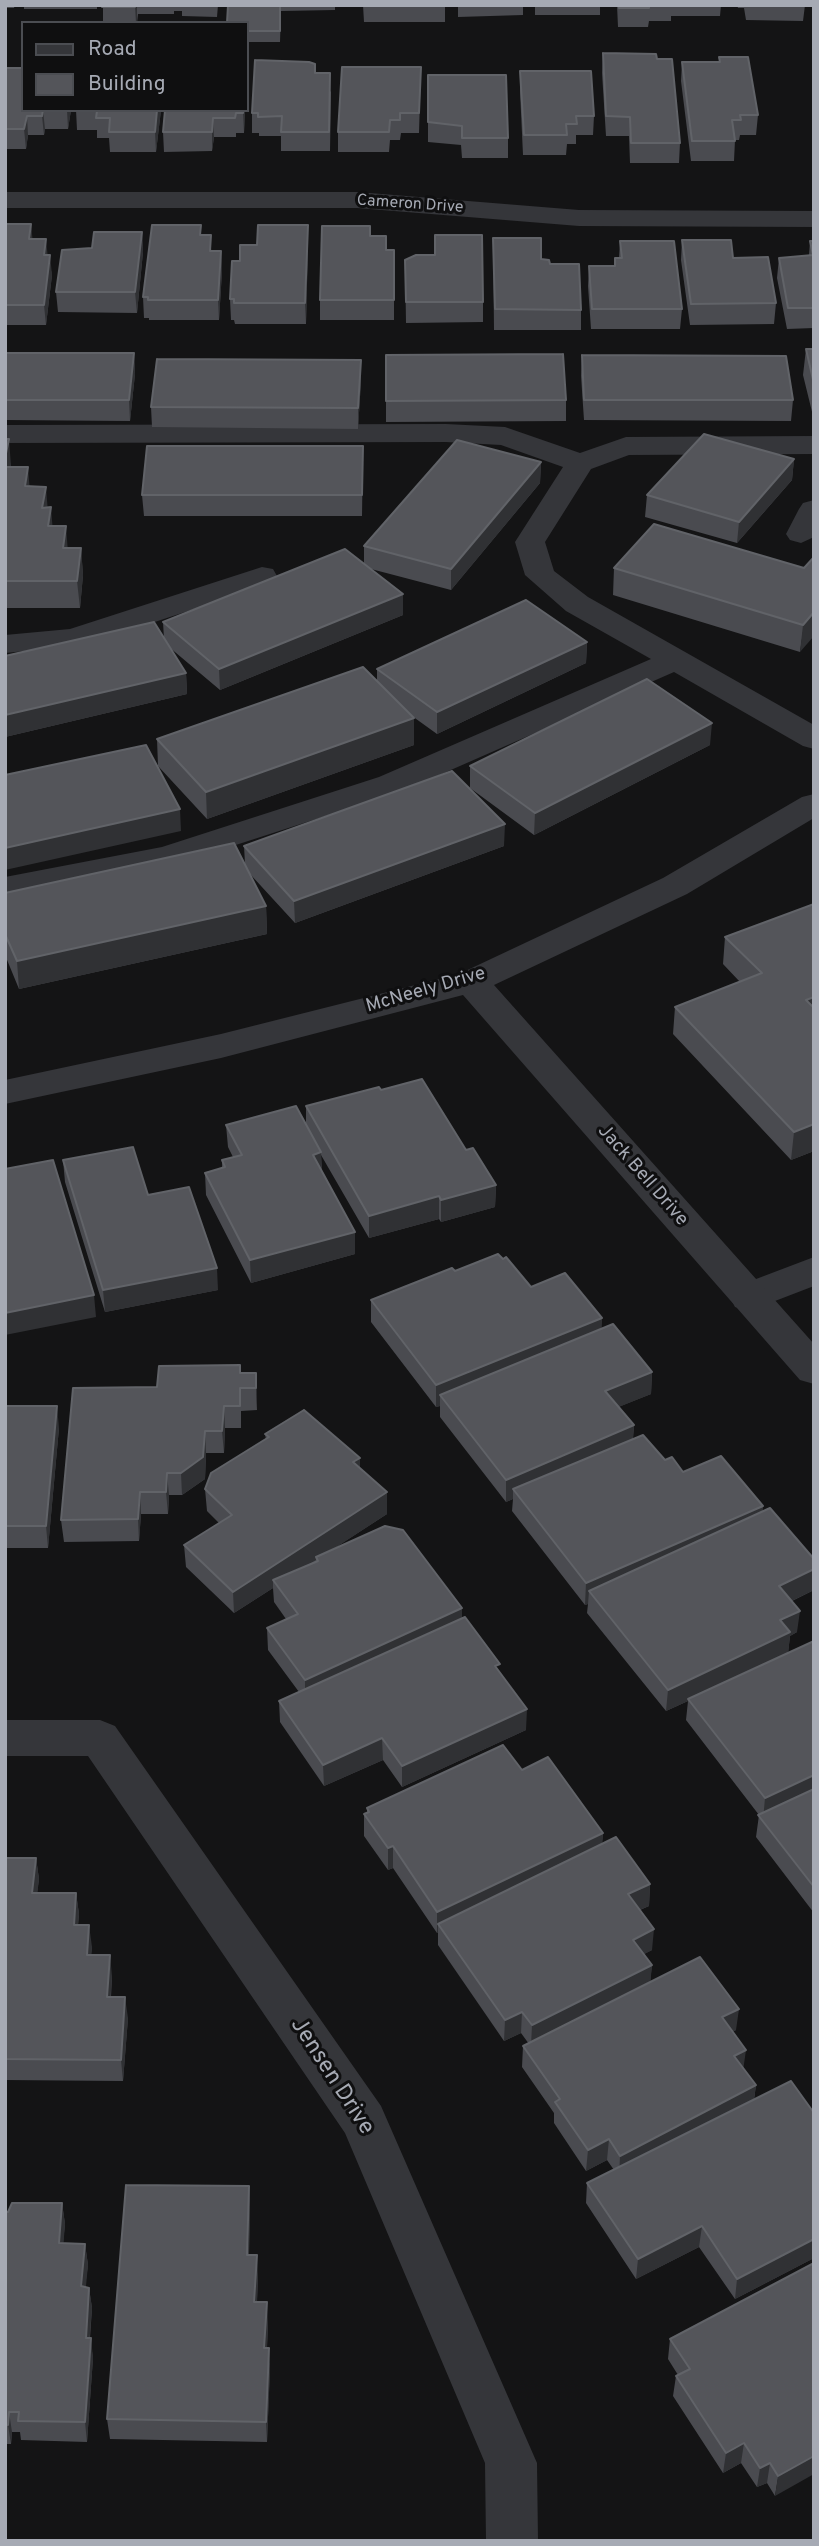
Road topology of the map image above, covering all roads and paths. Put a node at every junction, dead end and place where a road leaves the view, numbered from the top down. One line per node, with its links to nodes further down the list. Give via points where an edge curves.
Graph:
1 (5, 200): 2 (street, Cameron Drive, via 357,200 579,218)
2 (814, 219)
3 (5, 435): 5 (street, via 446,433 505,436)
4 (814, 444): 5 (street, via 626,446)
5 (580, 463): 8 (street, via 530,542 540,575 577,604)
6 (262, 576): 7 (street, via 74,638)
7 (5, 644)
8 (675, 660): 9 (street); 11 (street, via 391,784 168,856)
9 (814, 739)
10 (814, 804): 12 (street, McNeely Drive, via 675,886)
11 (5, 888)
12 (471, 982): 13 (street, McNeely Drive, via 221,1046); 15 (street, Jack Bell Drive)
13 (5, 1092)
14 (814, 1270): 15 (street)
15 (749, 1297): 16 (street, Jack Bell Drive)
16 (814, 1370)
17 (5, 1738): 18 (street, Jensen Drive, via 100,1738 364,2122 512,2463)
18 (512, 2541)

